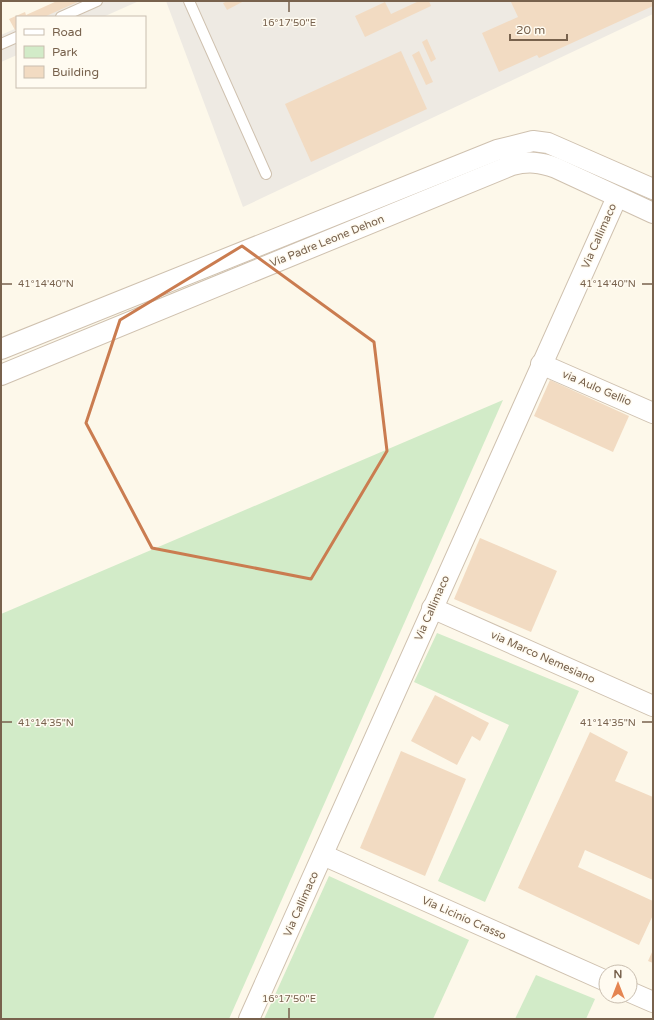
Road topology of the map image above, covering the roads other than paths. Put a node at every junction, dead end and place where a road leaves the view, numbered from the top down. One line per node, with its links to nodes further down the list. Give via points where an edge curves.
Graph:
1 (97, 1): 3 (lane)
2 (189, 1): 6 (lane)
3 (63, 16)
4 (16, 37): 5 (lane)
5 (1, 44)
6 (266, 174)
7 (653, 189): 10 (street, Via Padre Leone Dehon, via 560,147 533,141 516,144)
8 (617, 197): 9 (street, Via Padre Leone Dehon); 11 (street, Via Callimaco); 12 (street, Via Padre Leone Dehon, via 540,162 527,161 512,165)
9 (653, 213)
10 (1, 349)
11 (541, 364): 13 (street, via Aulo Gellio); 14 (street, Via Callimaco)
12 (1, 375)
13 (653, 412)
14 (432, 608): 15 (street, via Marco Nemesiano); 16 (street, Via Callimaco)
15 (653, 706)
16 (323, 855): 17 (street, Via Licinio Crasso); 20 (street, Via Callimaco)
17 (598, 977)
18 (638, 995): 19 (street)
19 (653, 1002)
20 (249, 1019)

